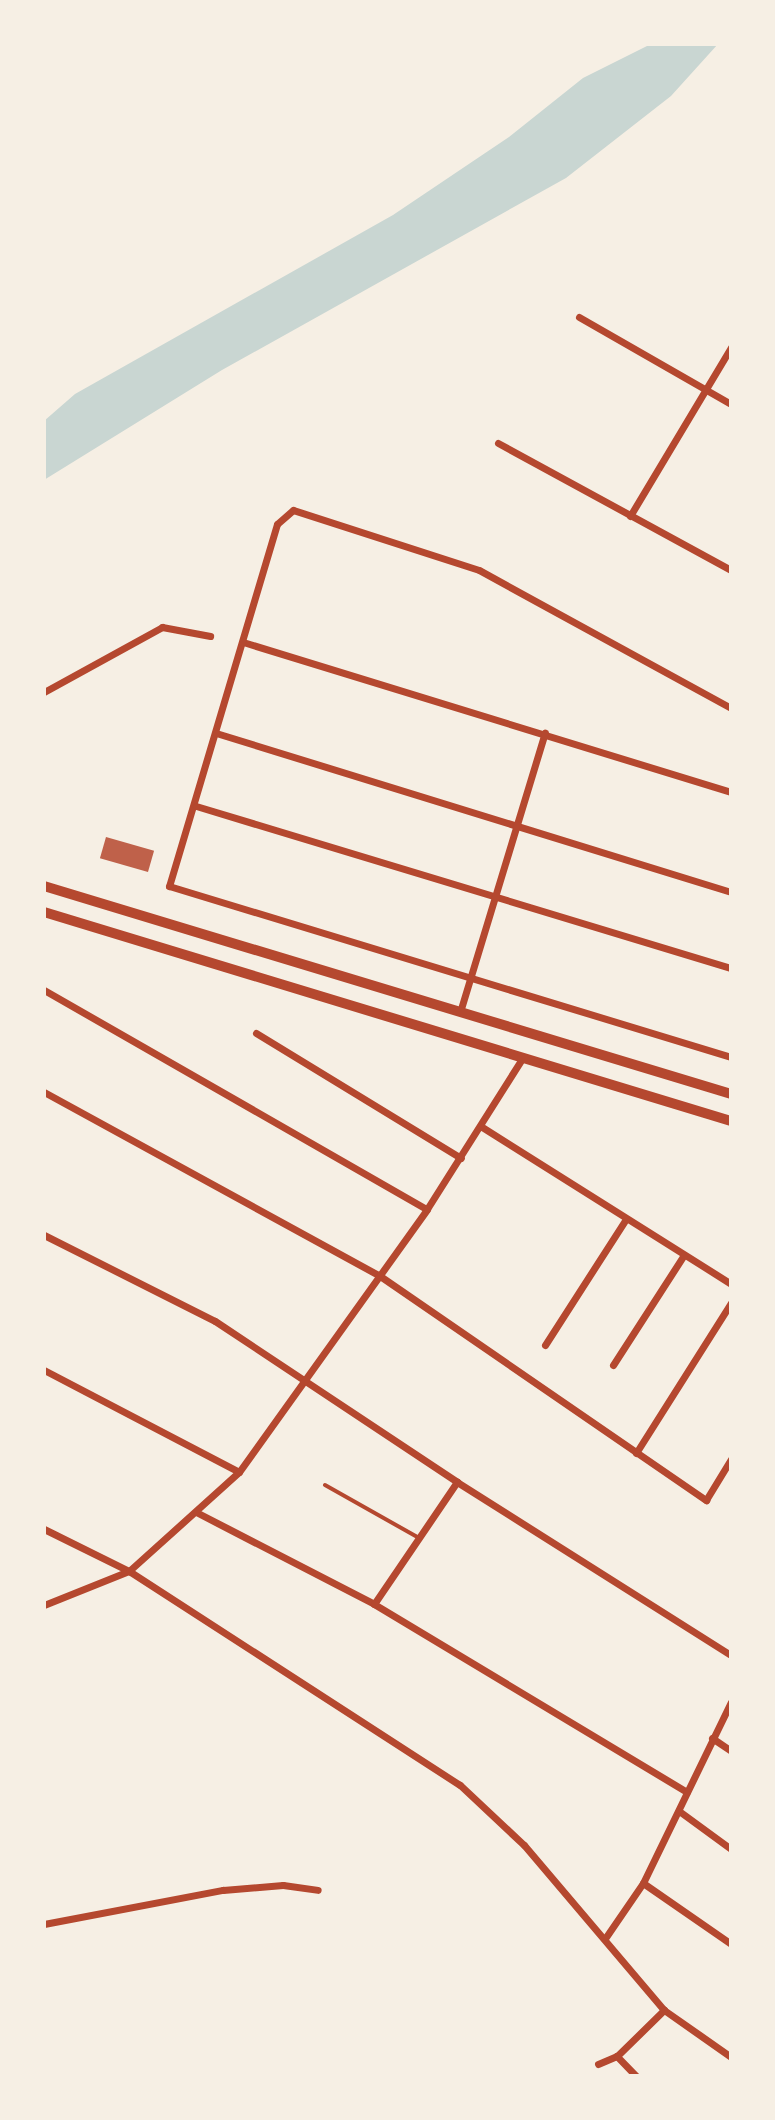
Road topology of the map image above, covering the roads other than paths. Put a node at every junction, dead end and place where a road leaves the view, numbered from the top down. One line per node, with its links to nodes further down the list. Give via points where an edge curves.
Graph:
1 (579, 317): 3 (street)
2 (731, 347): 3 (street)
3 (706, 389): 4 (street); 6 (street)
4 (731, 404)
5 (498, 443): 6 (street)
6 (630, 516): 7 (street)
7 (731, 570)
8 (210, 636): 10 (street, via 162,627)
9 (243, 642): 11 (street, via 277,524 299,510 479,570); 12 (street); 13 (street)
10 (44, 692)
11 (731, 708)
12 (216, 733): 15 (street); 16 (street)
13 (545, 733): 14 (street); 16 (street)
14 (731, 791)
15 (196, 806): 19 (street); 22 (street, via 169,886)
16 (517, 826): 18 (street); 19 (street)
17 (44, 886): 24 (main road)
18 (731, 892)
19 (496, 898): 21 (street); 22 (street)
20 (44, 912): 26 (main road)
21 (731, 968)
22 (471, 978): 24 (street); 27 (street)
23 (44, 990): 33 (street)
24 (460, 1012): 29 (main road)
25 (256, 1033): 32 (street)
26 (523, 1057): 30 (main road); 31 (street)
27 (731, 1057)
28 (44, 1092): 37 (street)
29 (731, 1094)
30 (731, 1121)
31 (482, 1127): 32 (street); 34 (street)
32 (461, 1158): 33 (street)
33 (427, 1209): 37 (street)
34 (626, 1219): 36 (street); 40 (street)
35 (44, 1235): 43 (street, via 215,1321)
36 (684, 1255): 38 (street); 41 (street)
37 (380, 1276): 43 (street); 44 (street)
38 (731, 1284)
39 (731, 1303): 44 (street)
40 (545, 1345)
41 (613, 1365)
42 (44, 1370): 46 (street)
43 (308, 1380): 46 (street); 47 (street)
44 (636, 1453): 45 (street, via 706,1500)
45 (731, 1459)
46 (239, 1472): 49 (street)
47 (457, 1482): 51 (street); 55 (street)
48 (325, 1485): 51 (lane)
49 (196, 1512): 52 (street); 53 (street)
50 (44, 1529): 52 (street)
51 (419, 1538): 53 (street)
52 (129, 1571): 54 (street); 65 (street, via 460,1785 524,1845)
53 (374, 1604): 59 (street)
54 (44, 1605)
55 (731, 1655)
56 (731, 1702): 57 (street)
57 (712, 1738): 58 (street); 59 (street)
58 (731, 1751)
59 (687, 1792): 60 (street)
60 (679, 1811): 61 (street); 62 (street)
61 (731, 1849)
62 (643, 1883): 65 (street); 66 (street)
63 (318, 1890): 64 (street, via 283,1885 223,1890)
64 (44, 1924)
65 (606, 1937): 67 (street)
66 (731, 1944)
67 (664, 2010): 68 (street); 69 (street)
68 (617, 2056): 70 (street); 71 (street)
69 (731, 2057)
70 (598, 2064)
71 (636, 2076)

